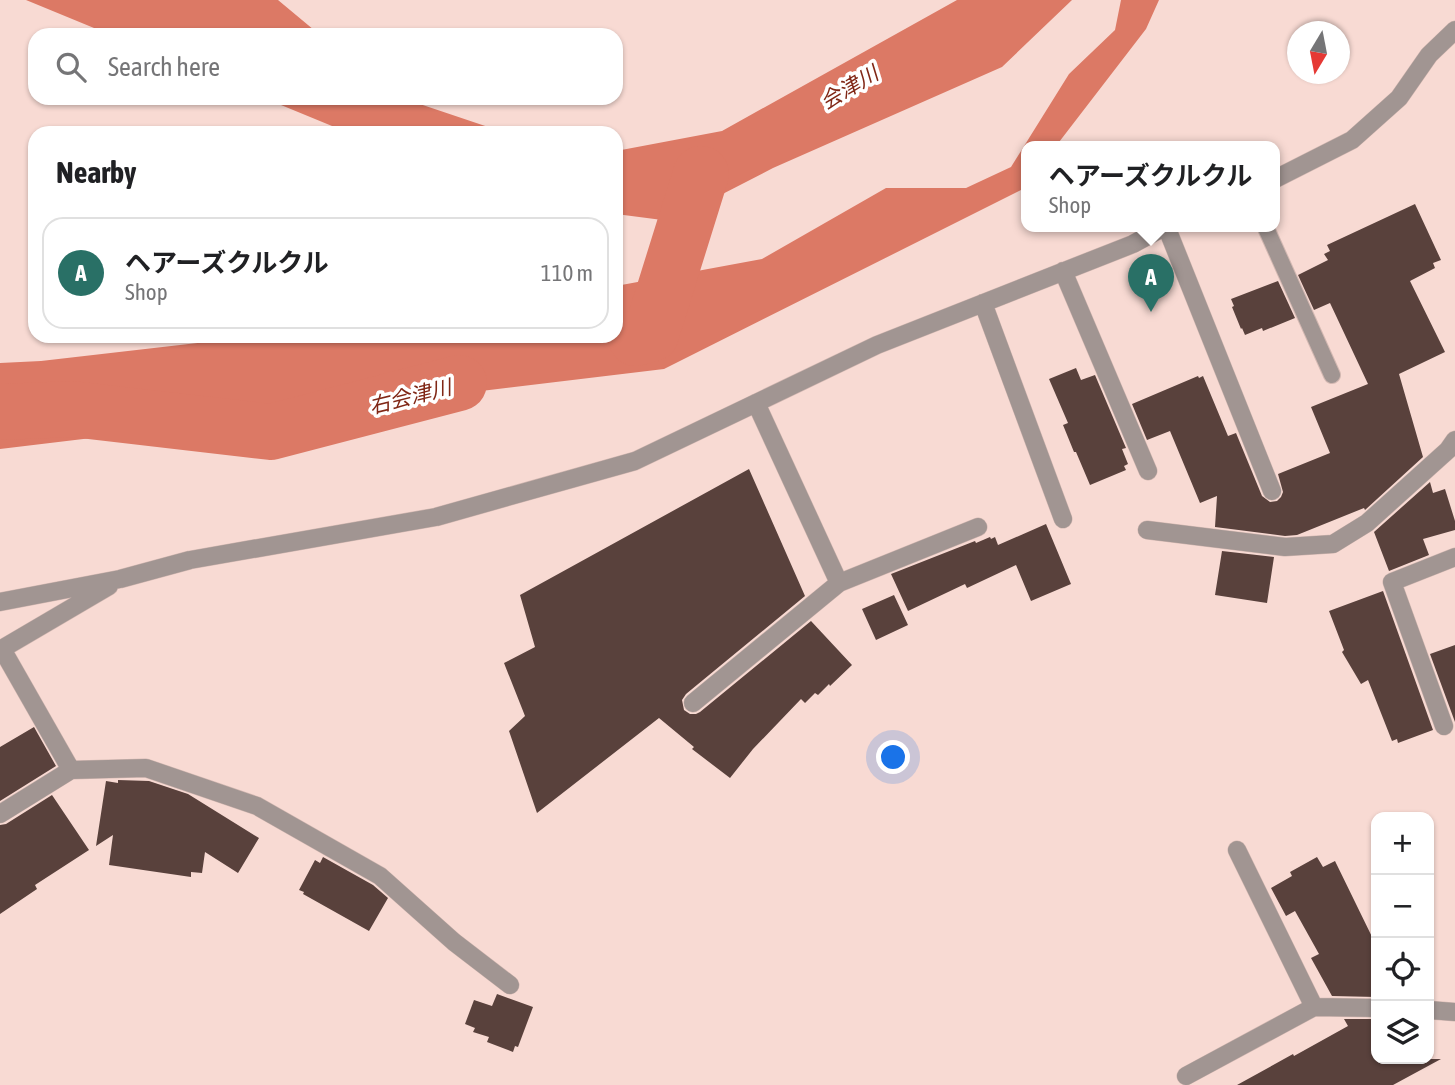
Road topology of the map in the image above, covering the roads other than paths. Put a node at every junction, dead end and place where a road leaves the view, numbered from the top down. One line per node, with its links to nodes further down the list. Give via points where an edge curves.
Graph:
1 (1455, 30): 2 (street, via 1429,55 1399,98 1352,140)
2 (1280, 176)
3 (1155, 232): 6 (street)
4 (1168, 232): 12 (street)
5 (1268, 232): 8 (lane)
6 (1063, 271): 7 (street); 11 (street)
7 (983, 303): 9 (street, via 877,345); 13 (street)
8 (1332, 375)
9 (756, 403): 17 (street, via 635,461 436,517 190,560); 18 (street)
10 (1455, 440): 15 (street, via 1367,523 1333,544 1284,547)
11 (1147, 471)
12 (1272, 491)
13 (1063, 519)
14 (978, 527): 18 (street)
15 (1147, 530)
16 (1455, 557): 22 (street, via 1392,582)
17 (120, 579): 19 (street); 20 (street)
18 (839, 583): 21 (street)
19 (0, 602)
20 (1, 649): 23 (street)
21 (694, 704)
22 (1444, 726)
23 (72, 770): 24 (street); 26 (street, via 146,768 257,806 380,876)
24 (0, 814)
25 (1237, 850): 27 (street)
26 (510, 985)
27 (1314, 1007): 28 (street); 31 (street)
28 (1371, 1008)
29 (1434, 1010): 30 (street)
30 (1455, 1012)
31 (1186, 1076)

